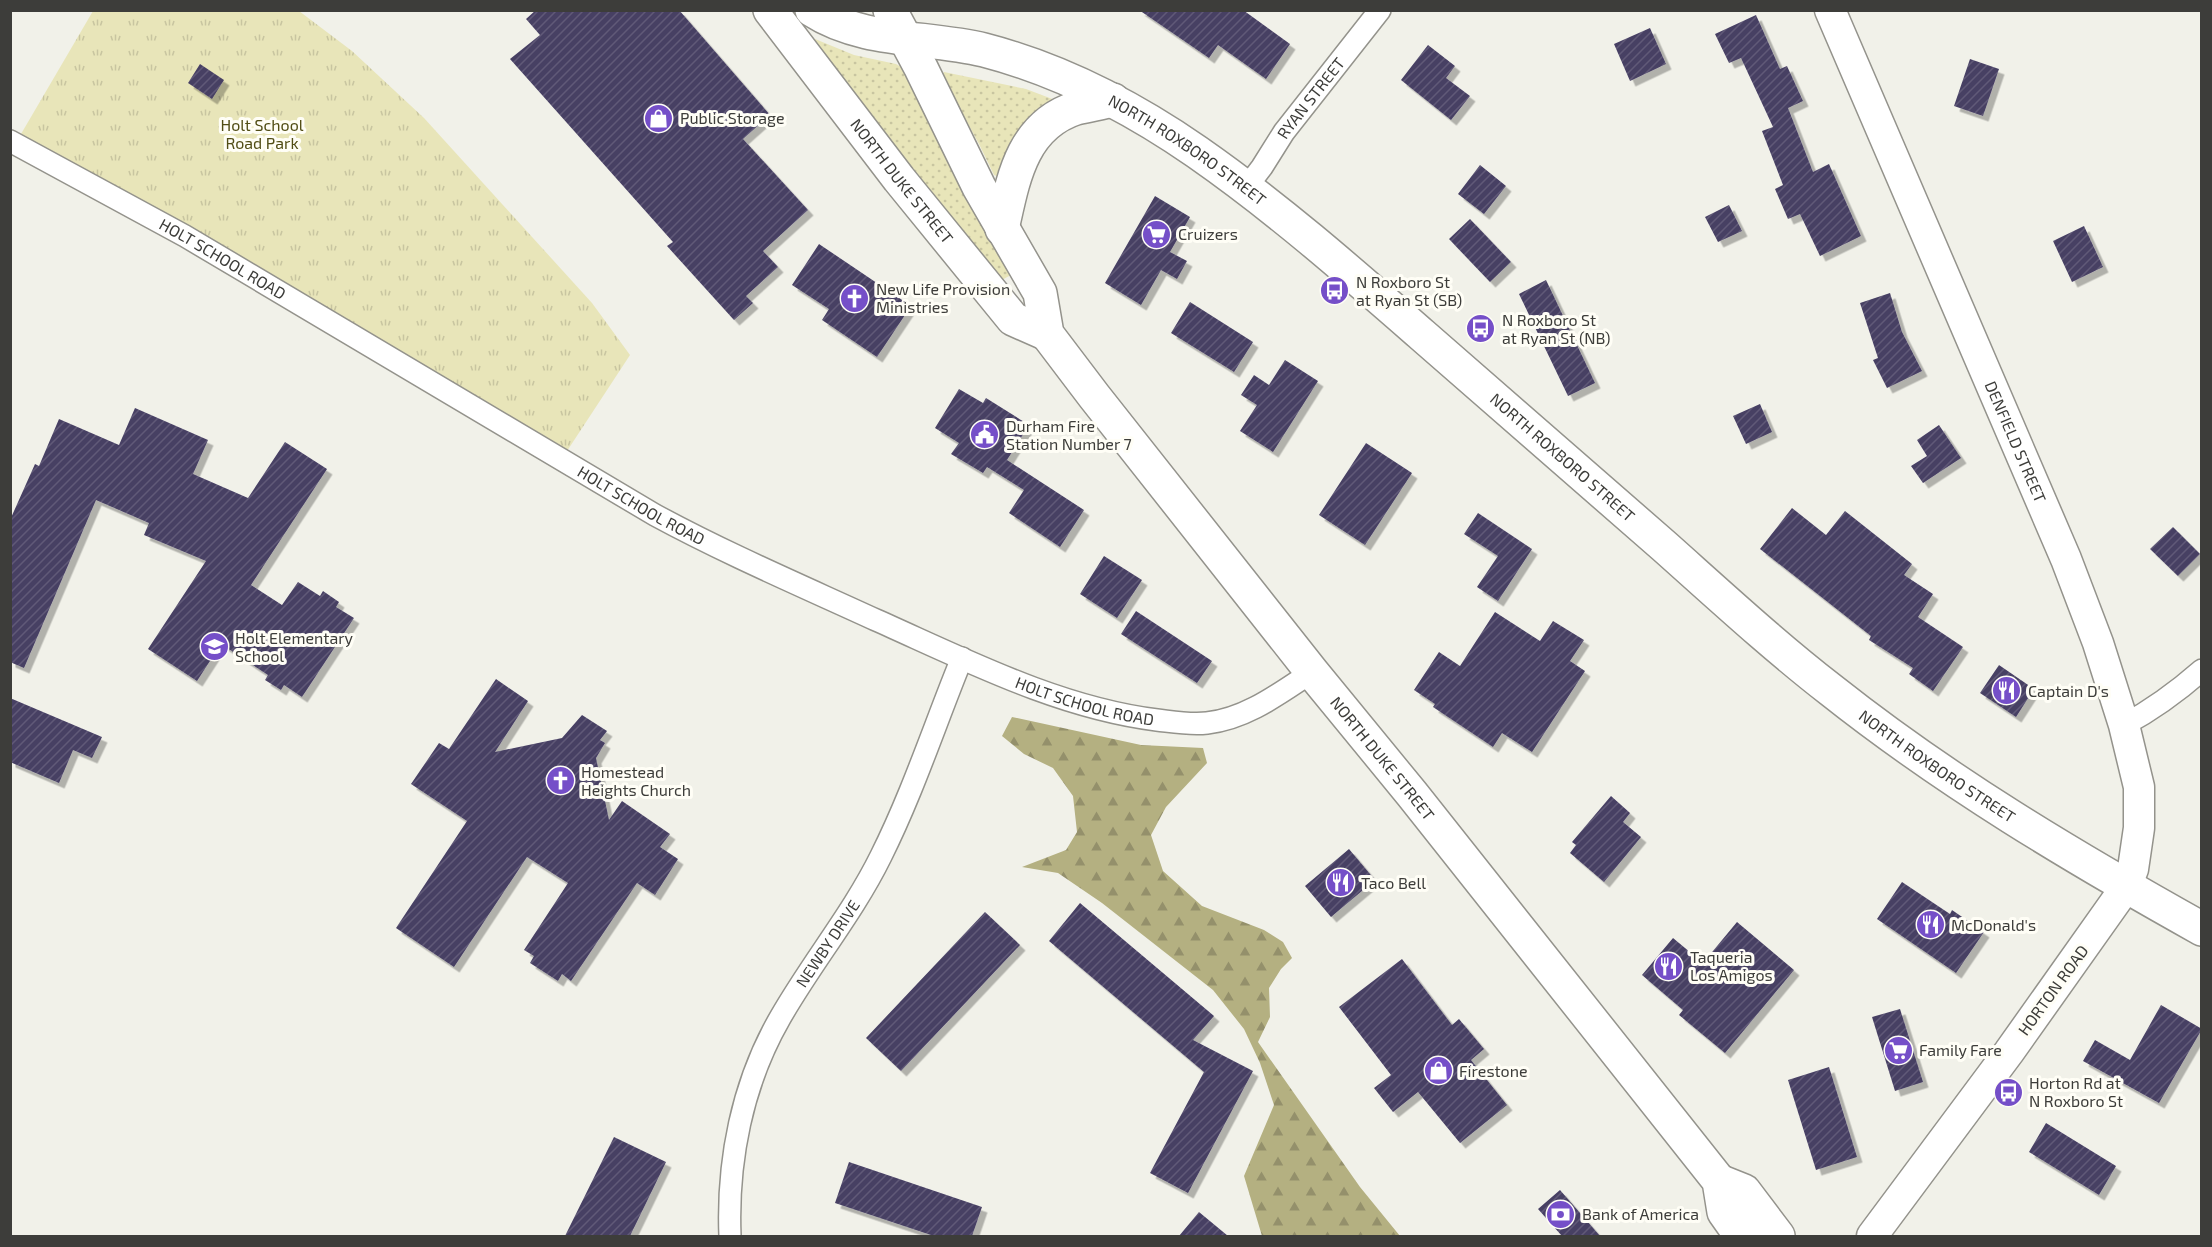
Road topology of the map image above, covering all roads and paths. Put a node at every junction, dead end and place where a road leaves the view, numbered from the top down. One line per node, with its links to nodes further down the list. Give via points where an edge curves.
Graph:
1 (770, 10): 10 (main road, NORTH DUKE STREET, via 899,179 1013,319)
2 (812, 10): 5 (main road, NORTH ROXBORO STREET, via 846,27 872,34)
3 (1380, 10): 8 (street, RYAN STREET, via 1284,132)
4 (1830, 10): 14 (street, DENFIELD STREET, via 2066,559)
5 (897, 24): 6 (main road, NORTH ROXBORO STREET, via 1060,75); 9 (main road, NORTH DUKE STREET)
6 (1113, 100): 8 (main road, NORTH ROXBORO STREET, via 1172,135); 9 (main road, via 1063,114 1033,139 1014,174)
7 (10, 141): 11 (street, HOLT SCHOOL ROAD, via 178,232 655,515 713,546)
8 (1246, 188): 15 (main road, NORTH ROXBORO STREET, via 1396,312 1830,690 1966,789)
9 (1002, 229): 10 (main road, NORTH DUKE STREET, via 1040,293)
10 (1047, 334): 13 (main road, NORTH DUKE STREET)
11 (962, 658): 13 (street, HOLT SCHOOL ROAD, via 1074,701 1136,717 1192,724 1243,713); 18 (street, NEWBY DRIVE, via 881,856 853,908 780,1019 753,1077 735,1144)
12 (2202, 670): 14 (street)
13 (1312, 672): 17 (main road, NORTH DUKE STREET)
14 (2124, 725): 15 (street, DENFIELD STREET, via 2140,806 2137,849)
15 (2126, 887): 16 (main road, NORTH ROXBORO STREET); 21 (street, HORTON ROAD)
16 (2202, 929)
17 (1719, 1181): 19 (main road, NORTH DUKE STREET, via 1724,1212); 20 (main road, NORTH DUKE STREET, via 1744,1191)
18 (730, 1236)
19 (1741, 1236)
20 (1778, 1236)
21 (1872, 1236)

